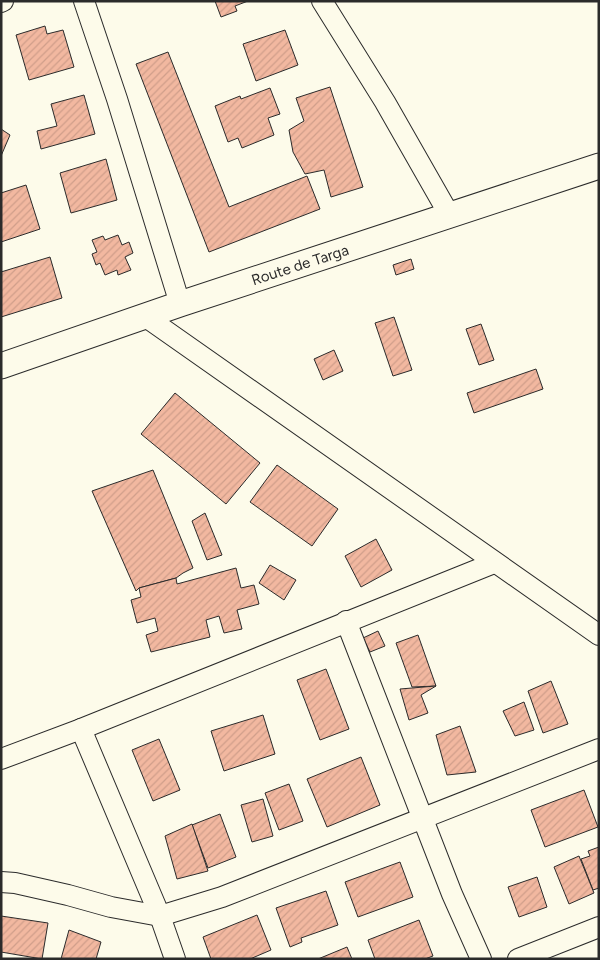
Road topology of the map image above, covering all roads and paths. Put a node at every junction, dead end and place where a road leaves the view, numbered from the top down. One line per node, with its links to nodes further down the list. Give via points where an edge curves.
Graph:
1 (84, 1): 5 (street)
2 (322, 1): 4 (street)
3 (599, 166): 4 (main road, Route de Targa)
4 (450, 216): 5 (main road, Route de Targa)
5 (180, 304): 6 (main road, Route de Targa)
6 (146, 317): 7 (main road, Route de Targa); 8 (street)
7 (1, 366)
8 (494, 562): 9 (street); 10 (street)
9 (346, 621): 11 (street); 14 (street)
10 (599, 635)
11 (81, 729): 13 (street); 16 (street)
12 (599, 749): 14 (street)
13 (1, 759)
14 (424, 818): 16 (street, via 222,897); 19 (street, via 452,894)
15 (1, 882): 16 (street)
16 (160, 916): 18 (street)
17 (599, 928): 20 (street)
18 (175, 959)
19 (481, 959)
20 (518, 959)

